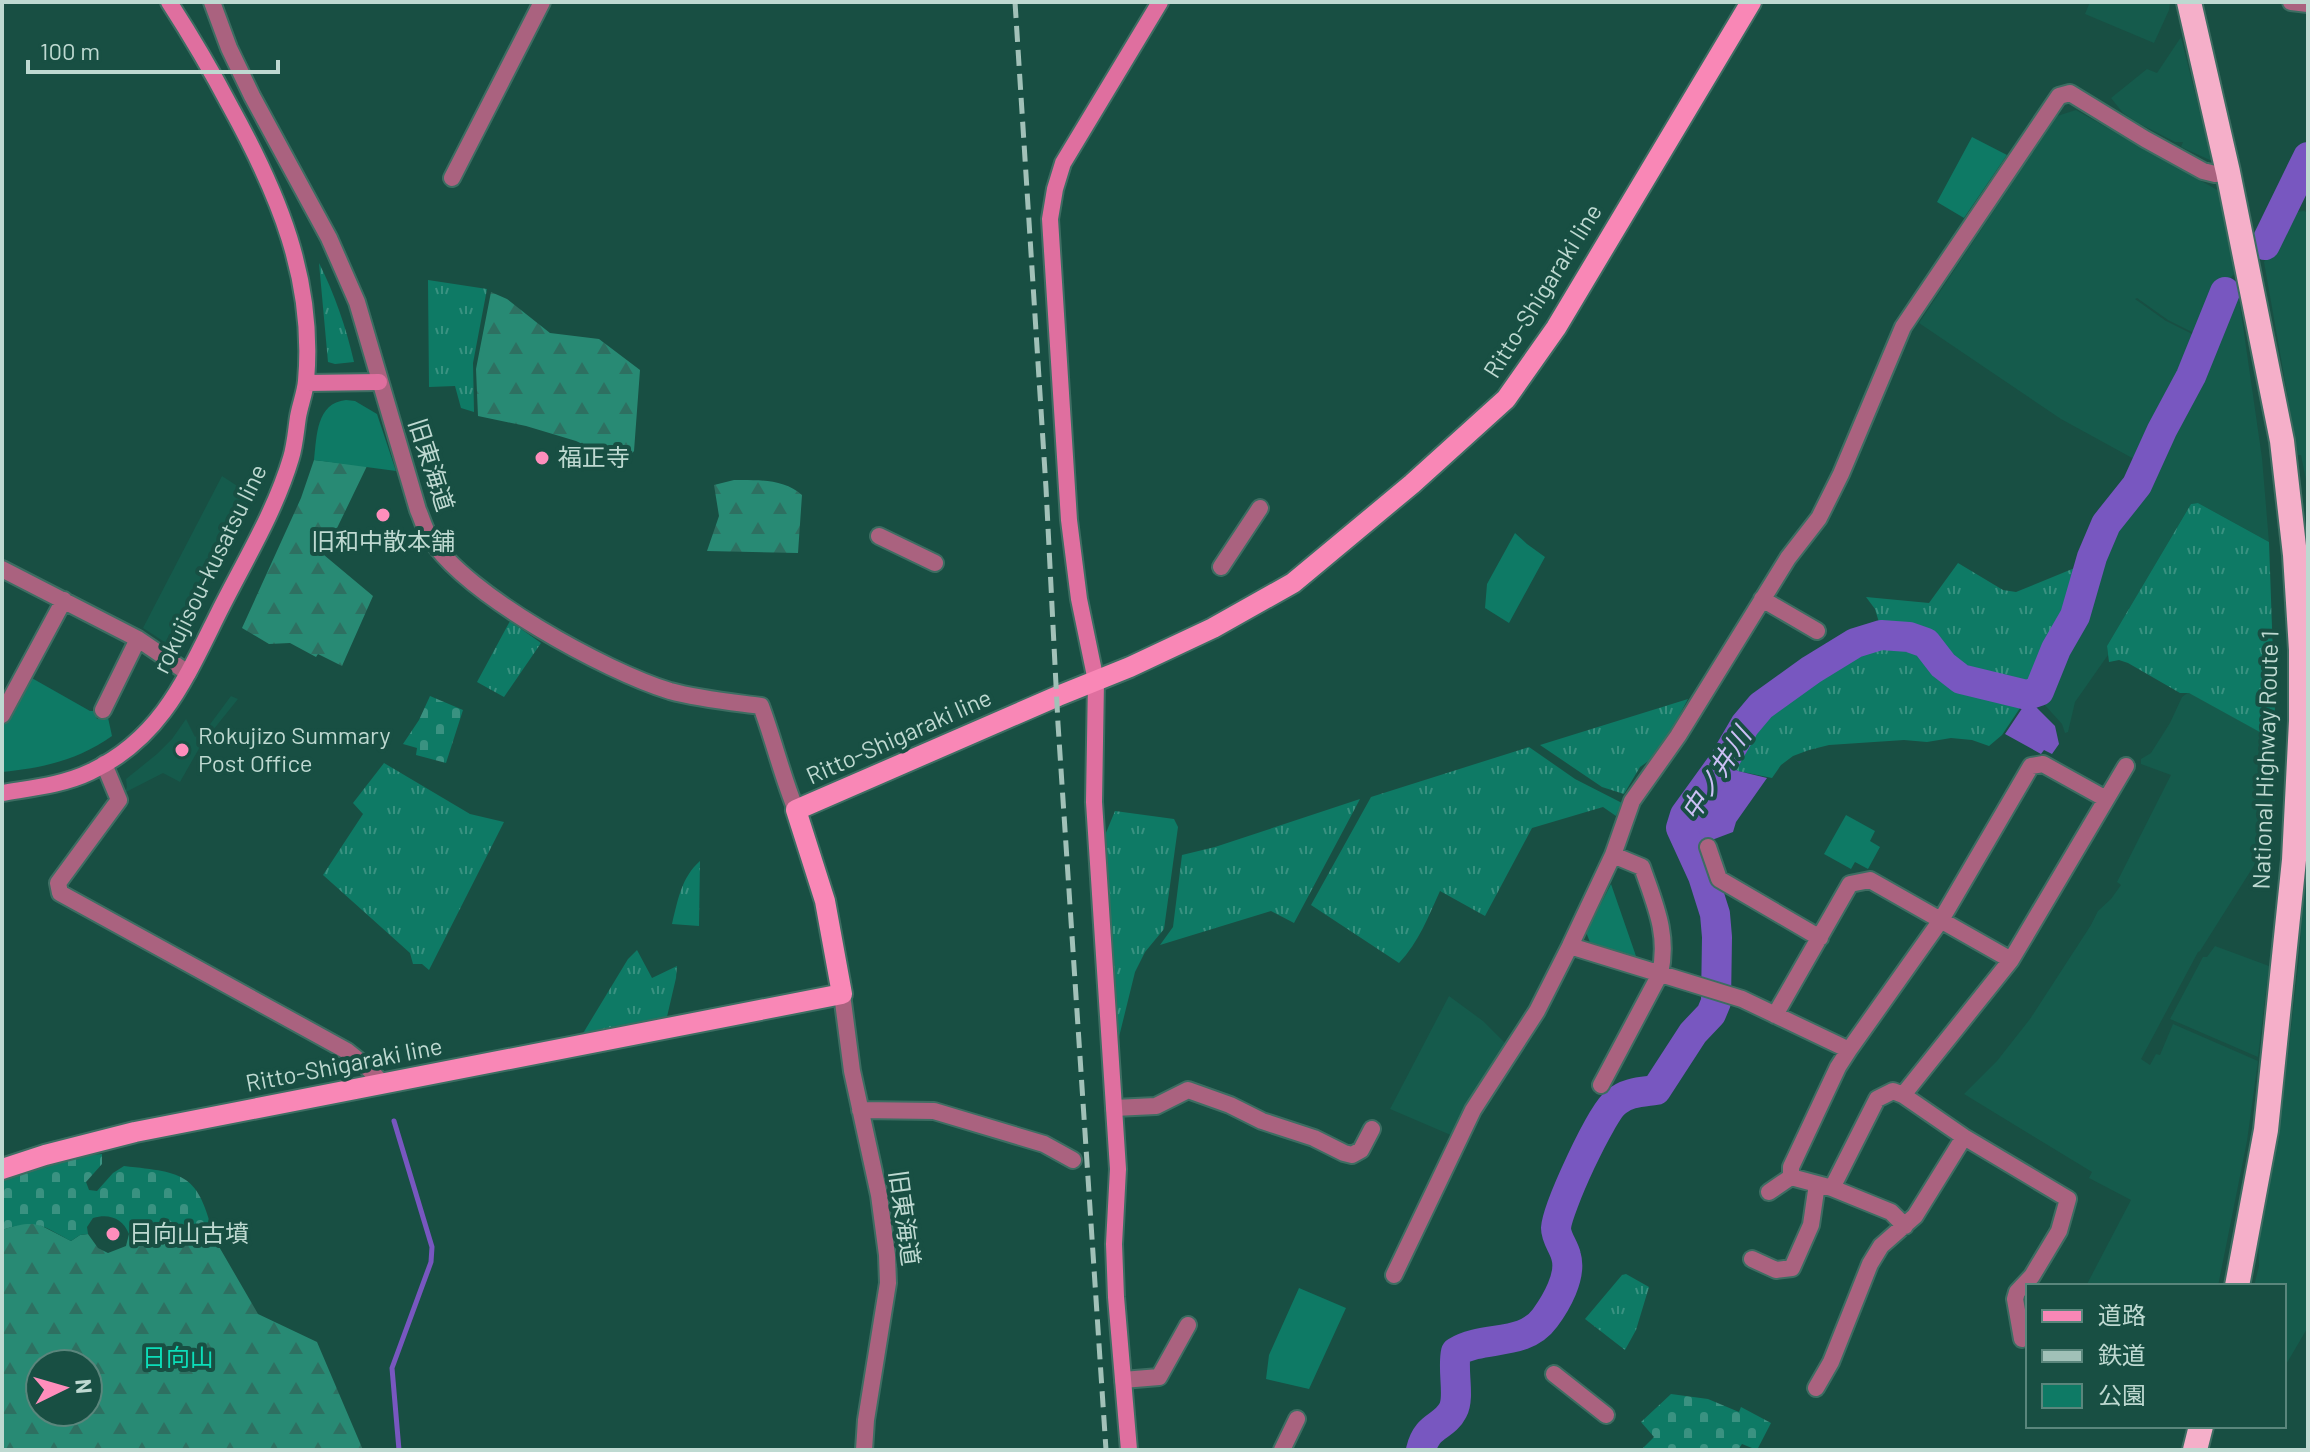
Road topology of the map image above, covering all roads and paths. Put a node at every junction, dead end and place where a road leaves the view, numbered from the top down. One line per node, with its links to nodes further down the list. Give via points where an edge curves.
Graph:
1 (169, 2): 13 (street, rokujisou-kusatsu line, via 268,177 290,237 306,322)
2 (212, 2): 12 (street, 旧東海道, via 252,96 357,302)
3 (542, 2): 11 (street)
4 (1160, 2): 25 (street, via 1063,163 1050,219 1069,520)
5 (1751, 2): 25 (main road, Ritto-Shigaraki line, via 1556,328 1506,399 1293,583 1213,628)
6 (2189, 2): 7 (street); 10 (highway, National Highway Route 1)
7 (2199, 2)
8 (2291, 2): 9 (street)
9 (2308, 4)
10 (2228, 172): 16 (highway, National Highway Route 1); 20 (street, via 2203,171 2070,93 2059,96 1903,327 1824,507)
11 (452, 178)
12 (379, 382): 13 (street); 32 (street, 旧東海道, via 418,510 429,537 448,560 499,602 588,655 670,691 761,706)
13 (306, 383): 24 (street, rokujisou-kusatsu line, via 277,495)
14 (1260, 508): 18 (street)
15 (879, 536): 17 (street)
16 (2304, 557): 58 (highway, National Highway Route 1, via 2294,860 2266,1130)
17 (935, 563)
18 (1221, 567)
19 (2, 569): 21 (street)
20 (1762, 599): 22 (street); 34 (street, via 1632,801)
21 (64, 600): 23 (street); 27 (street)
22 (1817, 631)
23 (138, 639): 24 (street); 26 (street)
24 (188, 673): 28 (street, rokujisou-kusatsu line, via 158,721 128,751)
25 (1096, 681): 32 (main road, Ritto-Shigaraki line); 46 (street, via 1094,802)
26 (103, 710)
27 (2, 715)
28 (104, 764): 30 (street, rokujisou-kusatsu line, via 47,785); 43 (street, via 119,800 58,883 60,893 347,1051)
29 (2126, 766): 31 (street)
30 (2, 793)
31 (2106, 799): 35 (street, via 2043,764 2031,766); 38 (street)
32 (796, 810): 40 (main road, Ritto-Shigaraki line, via 825,901)
33 (1708, 847): 36 (street, via 1719,879)
34 (1613, 855): 37 (street); 39 (street, via 1642,867 1662,927)
35 (1941, 920): 36 (street, via 1870,880 1850,884); 38 (street); 42 (street)
36 (1820, 938): 41 (street)
37 (1570, 946): 39 (street); 57 (street, via 1537,1011 1473,1110)
38 (2011, 960): 45 (street)
39 (1660, 974): 41 (street); 44 (street)
40 (842, 994): 43 (main road, Ritto-Shigaraki line); 47 (street, 旧東海道)
41 (1775, 1015): 42 (street)
42 (1849, 1050): 52 (street, via 1791,1167)
43 (383, 1084): 51 (main road, Ritto-Shigaraki line, via 135,1132)
44 (1601, 1085)
45 (1903, 1095): 49 (street); 53 (street, via 1893,1091 1877,1099)
46 (1114, 1108): 48 (street, via 1156,1106 1188,1090 1352,1155 1361,1150); 62 (street)
47 (860, 1110): 50 (street, via 934,1111 1044,1144); 67 (street, 旧東海道, via 879,1195 888,1283)
48 (1372, 1129)
49 (1964, 1137): 55 (street); 60 (street, via 2068,1199 2059,1231 2017,1292)
50 (1073, 1160)
51 (2, 1169)
52 (1791, 1177): 53 (street); 54 (street)
53 (1825, 1186): 55 (street, via 1891,1212); 56 (street, via 1792,1268 1776,1270)
54 (1769, 1192)
55 (1905, 1226): 63 (street, via 1881,1246 1870,1264)
56 (1752, 1259)
57 (1394, 1275)
58 (2237, 1284)
59 (1188, 1325): 62 (street, via 1159,1377)
60 (2022, 1339)
61 (1554, 1374): 64 (street)
62 (1123, 1380): 68 (street)
63 (1816, 1388)
64 (1606, 1415)
65 (1297, 1419): 69 (street)
66 (2200, 1428): 70 (highway)
67 (864, 1450)
68 (1129, 1450)
69 (1282, 1450)
70 (2195, 1450)

